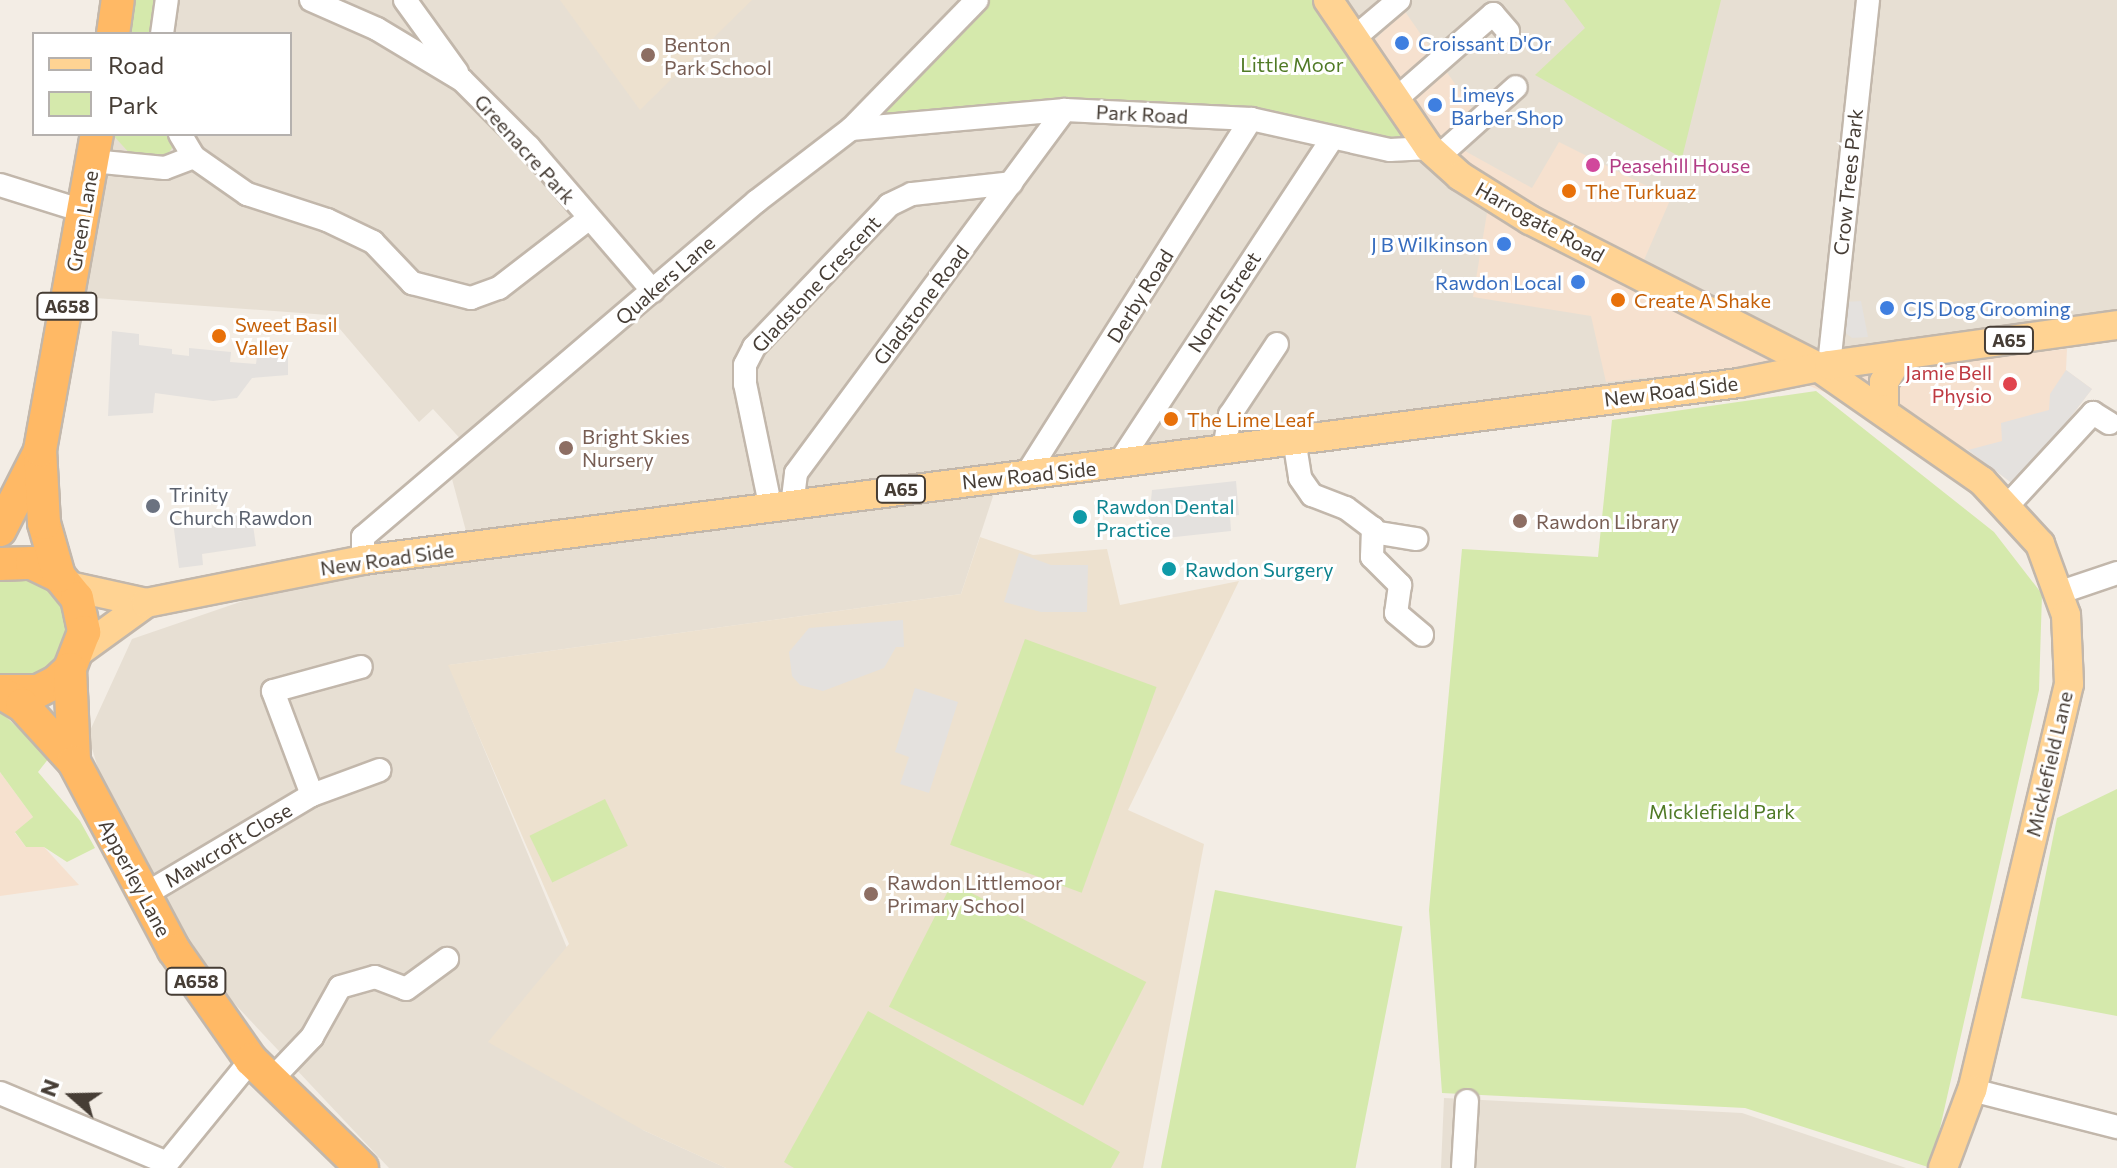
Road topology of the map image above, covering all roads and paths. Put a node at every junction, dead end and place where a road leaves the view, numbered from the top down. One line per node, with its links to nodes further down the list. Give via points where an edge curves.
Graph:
1 (118, 0): 10 (highway)
2 (167, 0): 11 (street)
3 (311, 0): 13 (street, Greenacre Park, via 377,29)
4 (405, 0): 13 (street, Greenacre Park)
5 (977, 0): 18 (street, Quakers Lane)
6 (1328, 0): 12 (main road, Harrogate Road)
7 (1399, 0): 12 (street)
8 (1868, 0): 32 (street, Crow Trees Park)
9 (1508, 31): 15 (street, via 1493,14)
10 (113, 32)
11 (162, 32)
12 (1354, 38): 15 (main road, Harrogate Road)
13 (462, 80): 27 (street, Greenacre Park, via 529,147)
14 (1516, 87): 22 (street)
15 (1396, 99): 22 (main road, Harrogate Road)
16 (1065, 110): 17 (street, Park Road); 18 (street, Park Road); 24 (street, Gladstone Road)
17 (1251, 119): 20 (street, Park Road); 39 (street, Derby Road)
18 (851, 129): 28 (street, Quakers Lane)
19 (181, 136): 23 (street)
20 (1332, 139): 22 (street, Park Road); 38 (street, North Street)
21 (95, 147): 23 (street, via 165,168); 26 (highway, Green Lane / A658)
22 (1434, 152): 32 (main road, Harrogate Road, via 1530,220)
23 (194, 157): 27 (street, Greenacre Park, via 247,194 327,220 373,242 412,283 471,298 499,288)
24 (1011, 183): 41 (street, Gladstone Road, via 796,473); 41 (street, Gladstone Crescent, via 939,190 889,205 754,347 745,365)
25 (0, 185): 26 (street)
26 (83, 211): 37 (highway, Green Lane / A658)
27 (587, 220): 28 (street, Greenacre Park)
28 (653, 291): 45 (street, Quakers Lane, via 363,537)
29 (2117, 325): 31 (main road, A65)
30 (1277, 344): 36 (street, via 1230,415)
31 (1900, 355): 32 (main road, A65); 33 (main road, via 1884,382)
32 (1823, 366): 33 (main road, Micklefield Lane); 35 (main road, New Road Side / A65, via 1739,383)
33 (1884, 412): 40 (main road, Micklefield Lane)
34 (2109, 423): 40 (street, via 2093,413)
35 (1294, 439): 36 (main road, New Road Side / A65); 43 (street, via 1300,478 1312,495 1346,508)
36 (1224, 449): 38 (main road, New Road Side / A65)
37 (40, 450): 42 (highway, Green Lane / A658); 48 (highway, Green Lane / A658, via 44,523)
38 (1117, 466): 39 (main road, New Road Side / A65)
39 (1028, 472): 41 (main road, New Road Side / A65)
40 (2009, 504): 49 (main road, Micklefield Lane, via 2040,544)
41 (782, 508): 45 (main road, New Road Side / A65)
42 (0, 530)
43 (1373, 532): 44 (street); 51 (street, via 1372,557 1400,585 1396,613)
44 (1416, 539)
45 (363, 560): 50 (main road, New Road Side / A65)
46 (0, 564): 48 (highway, via 32,563)
47 (2117, 573): 49 (street)
48 (64, 581): 50 (main road, New Road Side / A65); 52 (highway, A658, via 82,612)
49 (2061, 592): 61 (main road, Micklefield Lane, via 2069,684)
50 (146, 603): 52 (main road, New Road Side / A65)
51 (1422, 635)
52 (75, 660): 54 (highway, A658, via 38,691); 55 (highway, Apperley Lane / A658)
53 (361, 667): 57 (street, Mawcroft Close, via 273,691)
54 (0, 692): 55 (highway, Apperley Lane / A658, via 22,705)
55 (74, 762): 58 (highway, Apperley Lane / A658)
56 (380, 770): 57 (street, Mawcroft Close)
57 (312, 795): 58 (street, Mawcroft Close)
58 (144, 895): 60 (highway, Apperley Lane / A658, via 174,950)
59 (447, 959): 60 (street, via 412,987 375,977 340,987 312,1037)
60 (262, 1070): 65 (street); 66 (highway, Apperley Lane / A658)
61 (1972, 1090): 64 (street); 68 (main road, Micklefield Lane)
62 (0, 1093): 65 (street)
63 (1467, 1101): 67 (street)
64 (2117, 1127)
65 (165, 1166)
66 (362, 1168)
67 (1463, 1168)
68 (1943, 1168)

